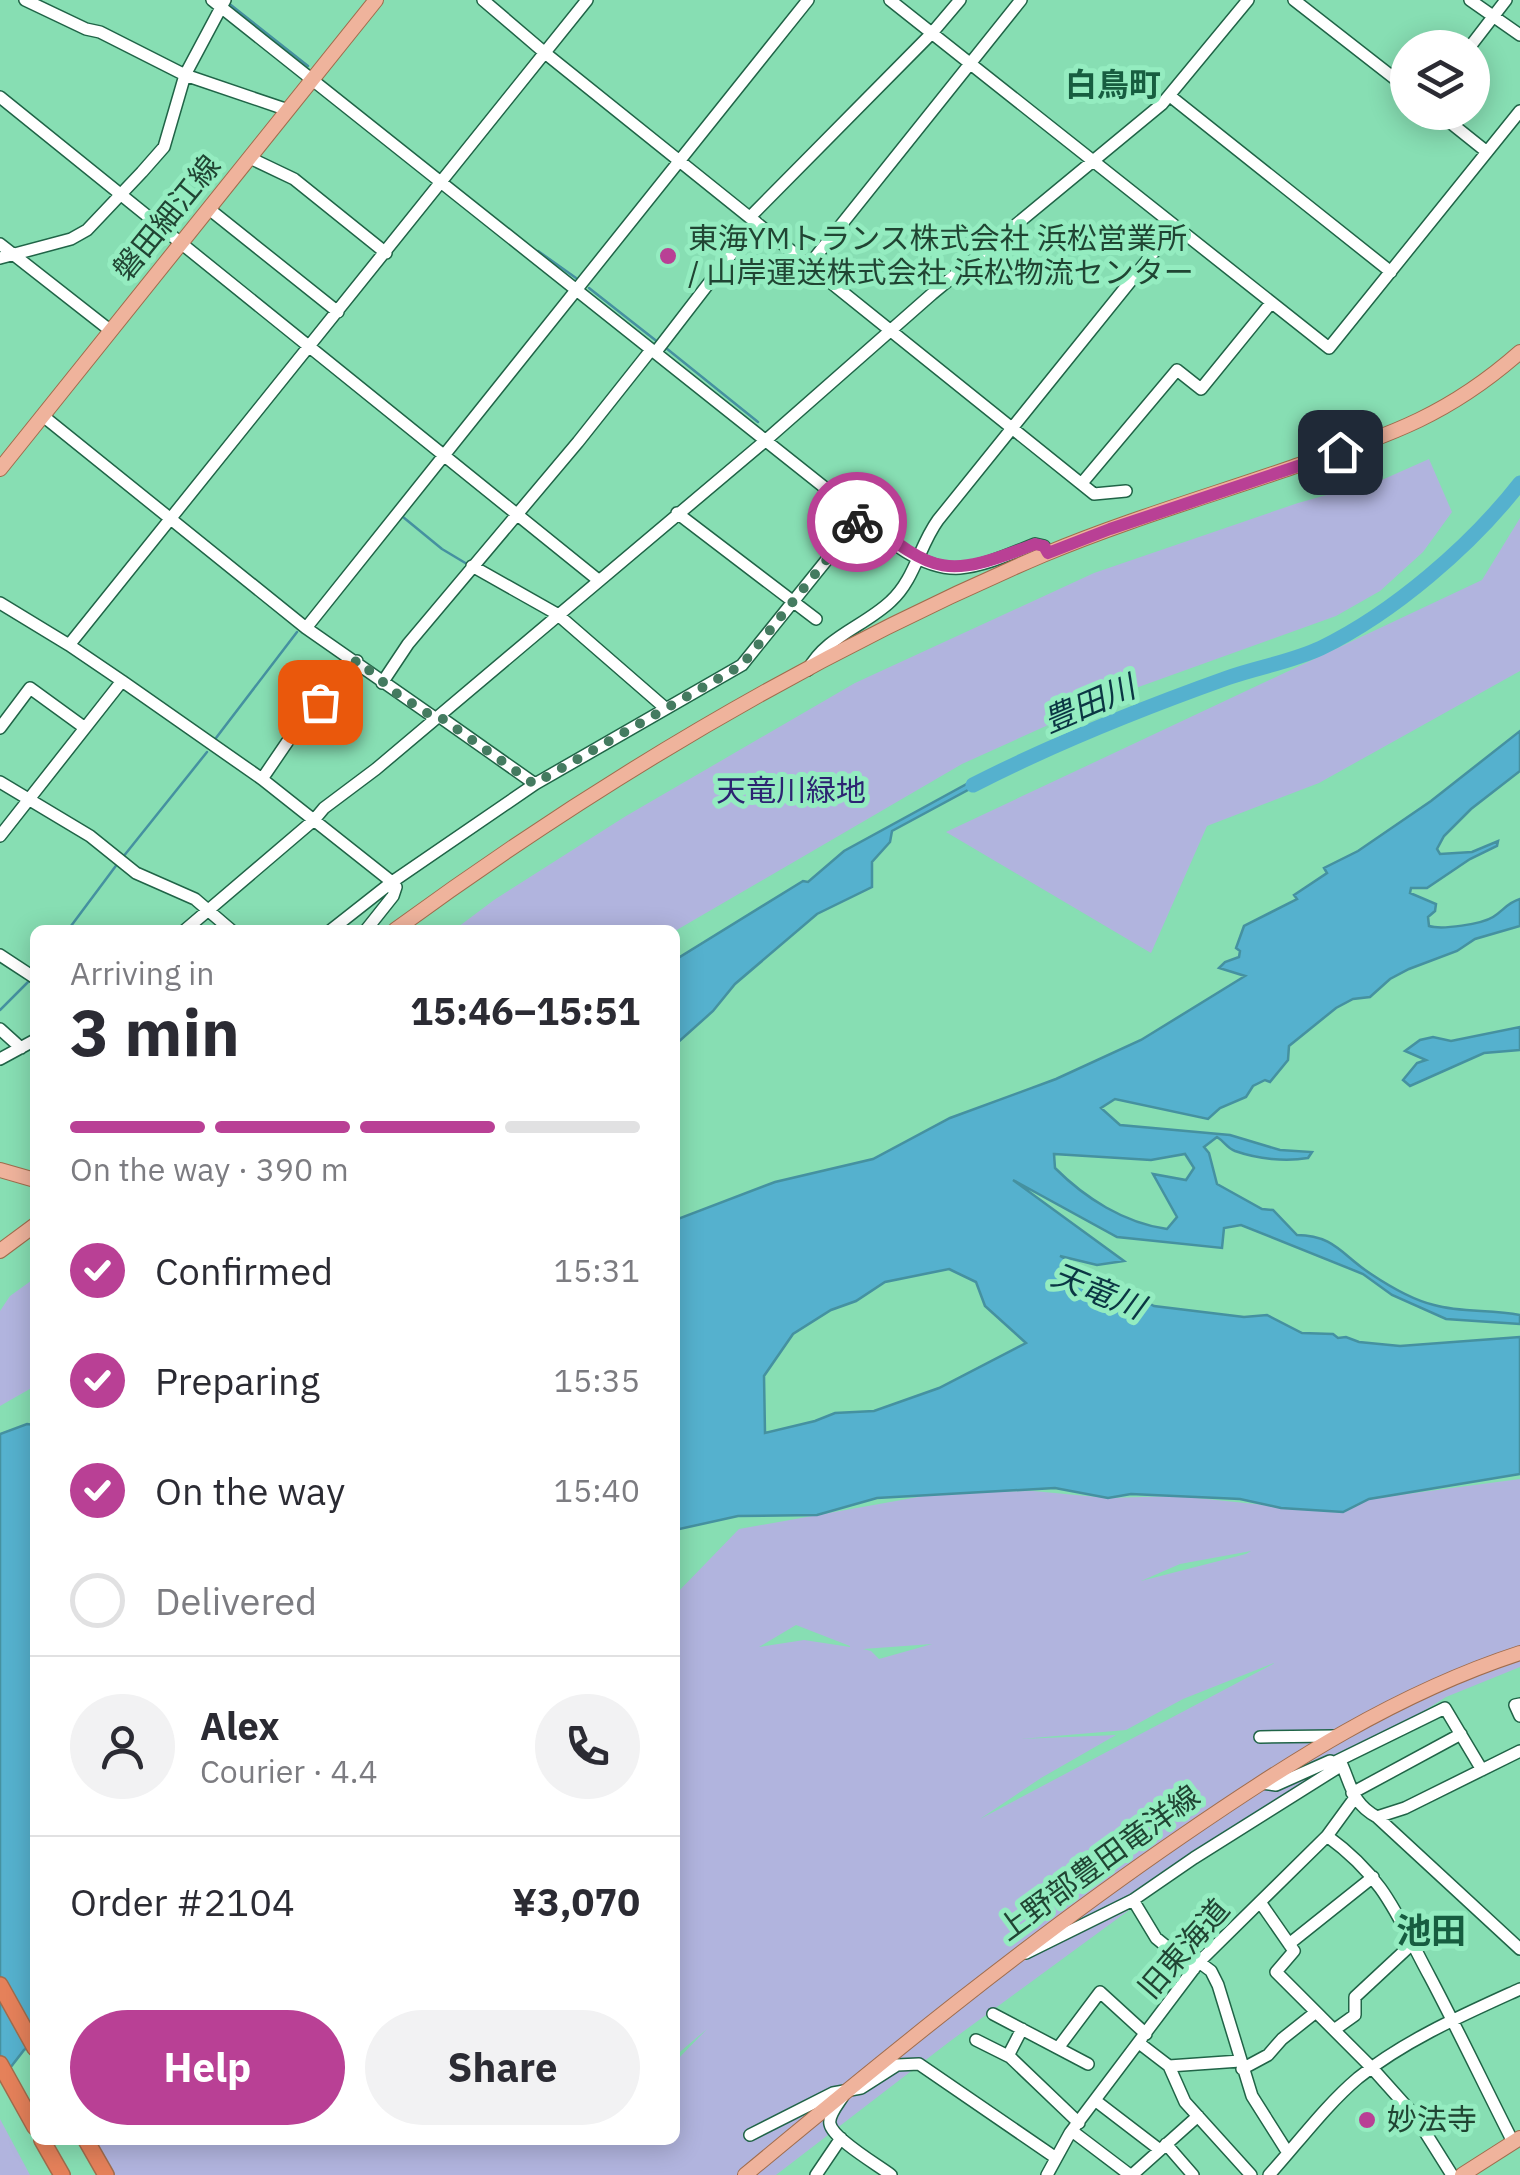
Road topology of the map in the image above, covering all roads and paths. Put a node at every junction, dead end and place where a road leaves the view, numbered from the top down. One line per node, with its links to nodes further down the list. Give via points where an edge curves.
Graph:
1 (24, 0): 20 (street)
2 (376, 0): 22 (main road, 磐田細江線)
3 (483, 0): 18 (street)
4 (587, 0): 18 (street)
5 (808, 0): 31 (street)
6 (890, 0): 16 (street)
7 (960, 0): 16 (street)
8 (1020, 0): 19 (street)
9 (1248, 0): 23 (street)
10 (1294, 0): 21 (street)
11 (1470, 0): 14 (street)
12 (1506, 0): 14 (street)
13 (220, 3): 20 (street); 22 (street)
14 (1494, 16): 15 (street); 17 (street)
15 (1483, 30)
16 (932, 33): 19 (street); 35 (street)
17 (1520, 34)
18 (545, 53): 31 (street); 32 (street)
19 (970, 64): 30 (street); 42 (street)
20 (185, 74): 25 (street); 33 (street, via 164,147)
21 (1390, 76)
22 (312, 80): 25 (main road, 磐田細江線); 32 (street)
23 (1170, 96): 30 (street); 43 (street)
24 (0, 98): 33 (street)
25 (288, 110): 29 (main road, 磐田細江線)
26 (1520, 111): 28 (street)
27 (1460, 130): 28 (street)
28 (1487, 152): 43 (street)
29 (250, 158): 34 (main road, 磐田細江線); 39 (street, via 294,179)
30 (1093, 160): 36 (street); 47 (street)
31 (680, 162): 35 (street); 44 (street)
32 (441, 184): 39 (street); 44 (street)
33 (121, 196): 38 (street); 40 (street, via 87,230)
34 (208, 209): 38 (main road, 磐田細江線); 46 (street)
35 (753, 220): 42 (street); 49 (street)
36 (1175, 226): 45 (street); 53 (street)
37 (0, 244): 40 (street)
38 (180, 246): 48 (main road, 磐田細江線); 50 (street)
39 (386, 253): 46 (street)
40 (15, 256): 41 (street); 48 (street)
41 (0, 258)
42 (809, 265): 47 (street)
43 (1391, 272): 45 (street, via 1329,348)
44 (576, 290): 49 (street); 55 (street)
45 (1271, 302): 57 (street, via 1201,389 1177,370)
46 (338, 312): 50 (street)
47 (891, 330): 53 (street); 54 (street)
48 (111, 331): 52 (main road, 磐田細江線)
49 (657, 348): 54 (street); 60 (street)
50 (308, 349): 55 (street); 62 (street)
51 (1520, 352): 63 (main road, via 1434,415 1369,444)
52 (43, 416): 56 (main road, 磐田細江線); 62 (street)
53 (1013, 426): 57 (street); 64 (street, via 924,540)
54 (766, 441): 59 (street); 61 (street)
55 (444, 457): 60 (street); 71 (street)
56 (0, 469)
57 (1082, 482): 58 (street, via 1094,494)
58 (1126, 491)
59 (677, 513): 66 (street); 67 (street)
60 (516, 515): 65 (street); 66 (street)
61 (862, 516): 64 (street); 67 (street)
62 (171, 521): 71 (street); 72 (street)
63 (1048, 553): 64 (street, via 1035,544 962,568); 74 (main road)
64 (918, 558): 74 (street, via 891,602 819,652)
65 (472, 566): 69 (street); 76 (street)
66 (598, 580): 69 (street)
67 (793, 601): 70 (street); 77 (street, via 742,665)
68 (0, 603): 72 (street)
69 (557, 614): 77 (street); 78 (street)
70 (816, 619)
71 (306, 628): 73 (street)
72 (69, 646): 75 (street)
73 (357, 660): 76 (street); 81 (street, via 307,714)
74 (808, 670): 93 (main road, via 548,822)
75 (122, 681): 80 (street); 81 (street)
76 (382, 682): 78 (street)
77 (664, 708): 83 (street)
78 (435, 718): 83 (street); 85 (street)
79 (0, 728): 80 (street, via 30,688)
80 (85, 728): 84 (street)
81 (262, 779): 85 (street)
82 (0, 782): 84 (street)
83 (534, 784): 87 (street)
84 (29, 799): 86 (street); 88 (street, via 136,872)
85 (314, 820): 87 (street); 88 (street)
86 (0, 836)
87 (392, 882): 91 (street); 92 (street, via 393,896)
88 (208, 910): 89 (street); 90 (street)
89 (191, 925)
90 (225, 925)
91 (337, 925)
92 (370, 925)
93 (402, 925)
94 (0, 954): 95 (street)
95 (30, 975)
96 (0, 1029): 98 (street)
97 (30, 1043): 98 (street)
98 (22, 1048): 99 (street)
99 (0, 1059)
100 (0, 1170): 101 (main road)
101 (30, 1179)
102 (30, 1229): 103 (main road)
103 (0, 1251)
104 (1520, 1653): 108 (main road, 上野部豊田竜洋線, via 1447,1678)
105 (1520, 1704): 106 (street)
106 (1520, 1716)
107 (1461, 1734): 111 (street, via 1446,1708); 112 (street); 114 (street)
108 (1339, 1736): 109 (street); 113 (main road, 上野部豊田竜洋線)
109 (1260, 1737)
110 (1519, 1753): 112 (street)
111 (1339, 1763): 113 (street, via 1330,1760 1276,1785); 114 (street); 118 (street)
112 (1482, 1770): 115 (street)
113 (1262, 1782): 123 (main road, 上野部豊田竜洋線)
114 (1353, 1796): 115 (street); 116 (street, 旧東海道)
115 (1377, 1817): 122 (street)
116 (1327, 1836): 117 (street); 119 (street, 旧東海道)
117 (1373, 1877): 120 (street); 121 (street)
118 (1133, 1900): 123 (street); 124 (street, via 1156,1938)
119 (1260, 1902): 120 (street); 124 (street, 旧東海道)
120 (1289, 1944): 127 (street, via 1294,1952 1276,1972)
121 (1412, 1944): 129 (street); 131 (street, via 1355,1997 1355,2015)
122 (1520, 1949)
123 (1013, 1958): 142 (main road, 上野部豊田竜洋線)
124 (1196, 1965): 132 (street, 旧東海道); 139 (street, via 1211,1971 1218,1985)
125 (0, 1985): 133 (highway)
126 (1519, 1990): 129 (street)
127 (1316, 2012): 131 (street); 139 (street, via 1268,2055)
128 (993, 2014): 130 (street)
129 (1454, 2020): 141 (street); 149 (street)
130 (1022, 2029): 135 (street); 136 (street)
131 (1334, 2030): 141 (street)
132 (1142, 2038): 135 (street, via 1100,1992); 140 (street); 143 (street, 旧東海道)
133 (30, 2039)
134 (976, 2040): 136 (street)
135 (1058, 2048): 138 (street)
136 (1008, 2056): 146 (street)
137 (0, 2064): 145 (highway)
138 (1088, 2064)
139 (1241, 2065): 140 (street); 153 (street)
140 (1169, 2066): 144 (street)
141 (1372, 2068): 153 (street); 164 (street, via 1415,2116)
142 (845, 2092): 147 (street); 148 (street, via 830,2118); 154 (street, via 897,2065 918,2064); 157 (main road, 上野部豊田竜洋線)
143 (1096, 2101): 146 (street, 旧東海道); 152 (street)
144 (1198, 2116): 152 (street); 162 (street)
145 (30, 2118)
146 (1076, 2127): 154 (street, 旧東海道); 160 (street)
147 (750, 2134)
148 (841, 2138): 158 (street); 159 (street)
149 (1517, 2140): 165 (main road)
150 (45, 2145): 155 (highway)
151 (89, 2145): 156 (highway)
152 (1163, 2147): 160 (street); 161 (street)
153 (1288, 2153): 163 (street)
154 (1054, 2168)
155 (62, 2175)
156 (106, 2175)
157 (745, 2175)
158 (816, 2175)
159 (891, 2175)
160 (1131, 2175)
161 (1193, 2175)
162 (1251, 2175)
163 (1269, 2175)
164 (1452, 2175)
165 (1462, 2175)

